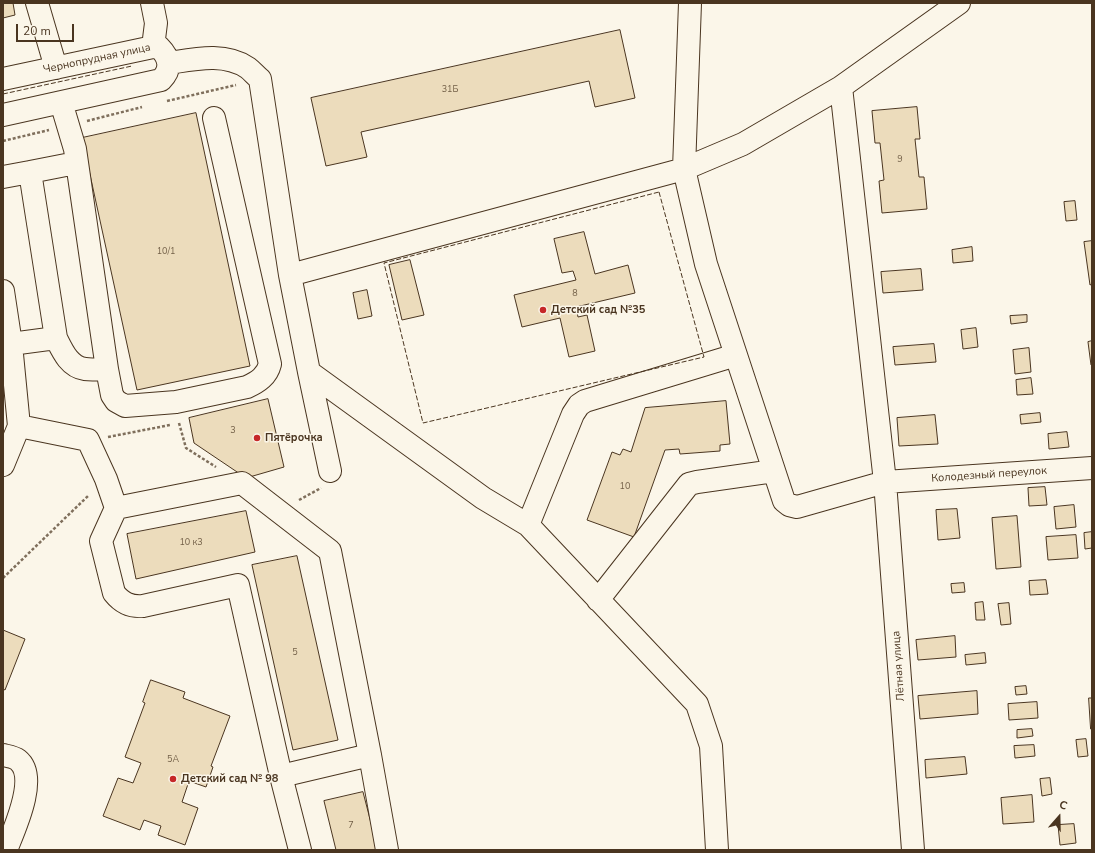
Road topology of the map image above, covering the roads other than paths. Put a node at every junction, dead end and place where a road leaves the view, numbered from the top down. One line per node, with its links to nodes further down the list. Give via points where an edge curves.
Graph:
1 (36, 3): 7 (street)
2 (152, 3): 5 (street, via 156,23)
3 (690, 3): 14 (street, Колодезный переулок)
4 (959, 3): 9 (street)
5 (153, 47): 6 (street, Чернопрудная улица, via 159,47); 7 (street, Чернопрудная улица)
6 (169, 63): 10 (street, via 167,74 161,80); 17 (street, via 212,57 238,63 260,79)
7 (56, 68): 8 (street, Чернопрудная улица)
8 (3, 79)
9 (841, 87): 14 (street, via 743,144); 29 (street, Лётная улица)
10 (61, 102): 11 (street); 13 (street)
11 (3, 115)
12 (214, 118): 22 (street, via 270,364 268,371 256,383 178,413 125,406 116,401 112,395)
13 (76, 163): 15 (street); 22 (street)
14 (684, 169): 17 (street); 21 (street, Колодезный переулок, via 706,264)
15 (30, 172): 16 (street); 19 (street)
16 (3, 177)
17 (290, 275): 23 (street)
18 (3, 292): 20 (street)
19 (56, 338): 20 (street); 22 (street, via 66,357 73,364 84,369)
20 (7, 345): 24 (street)
21 (736, 356): 28 (street, Колодезный переулок); 31 (street, via 585,401 579,405 573,414)
22 (107, 369)
23 (309, 372): 27 (street); 31 (street, via 483,498)
24 (19, 426): 25 (street); 30 (street, via 88,440)
25 (3, 465)
26 (1092, 468): 29 (street, Колодезный переулок)
27 (330, 471)
28 (774, 471): 29 (street, Колодезный переулок, via 784,500 789,505 797,507); 32 (street, via 689,484)
29 (885, 482): 40 (street, Лётная улица)
30 (116, 508): 34 (street, via 242,483 330,551); 35 (street, via 100,541 114,593 126,604 134,607 143,606 238,585)
31 (528, 525): 32 (street)
32 (598, 600): 39 (street, via 697,704 711,746)
33 (3, 754): 36 (street, via 17,760 25,769 26,782 23,807)
34 (370, 755): 35 (street); 38 (street)
35 (281, 776): 37 (street)
36 (6, 850)
37 (300, 850)
38 (387, 850)
39 (717, 850)
40 (913, 850)

